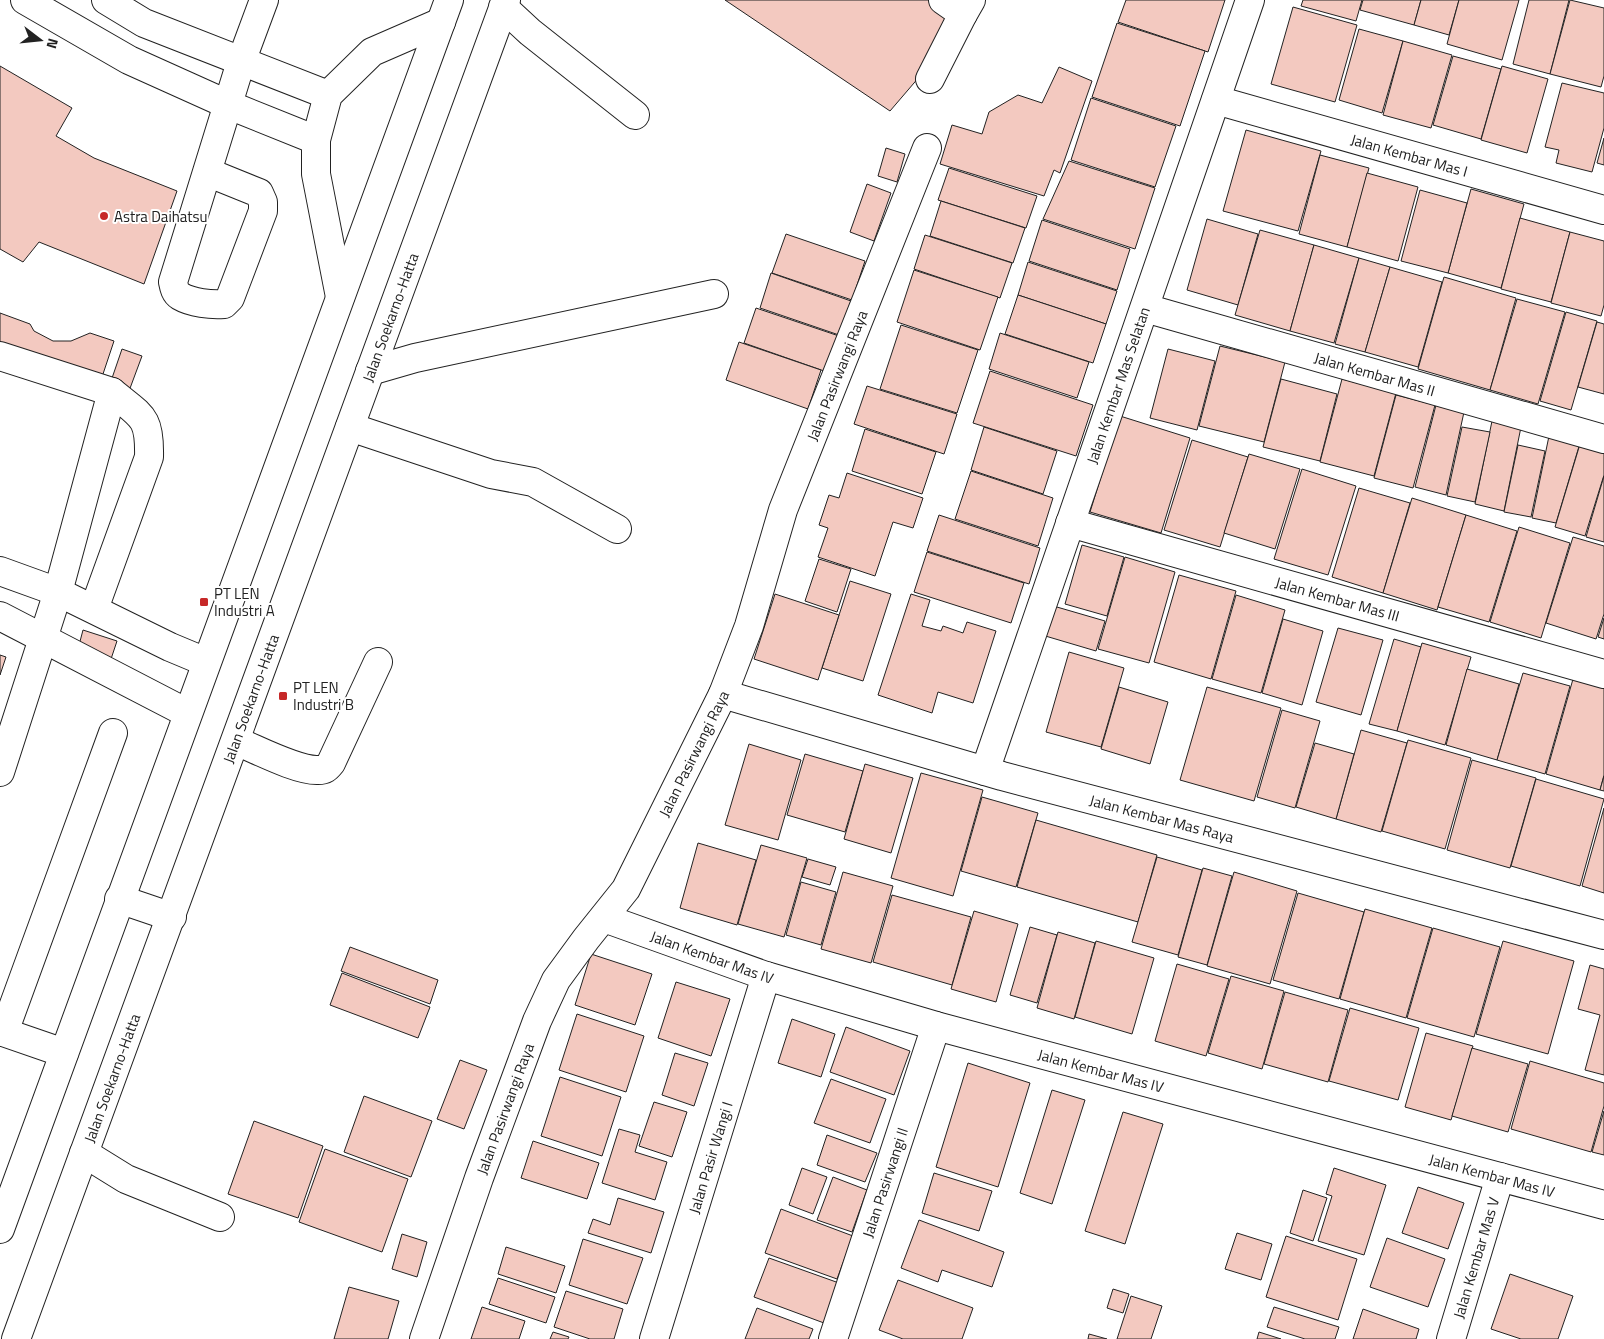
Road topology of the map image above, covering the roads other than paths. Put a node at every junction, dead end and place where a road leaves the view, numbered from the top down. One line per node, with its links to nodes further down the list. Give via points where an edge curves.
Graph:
1 (25, 0): 12 (main road, via 129,60)
2 (106, 0): 8 (main road, via 144,23)
3 (264, 0): 8 (main road)
4 (1250, 0): 11 (main road, Jalan Kembar Mas Selatan)
5 (504, 3): 13 (main road, via 530,32); 22 (main road, Jalan Soekarno-Hatta)
6 (959, 5): 9 (main road)
7 (445, 11): 10 (main road, via 372,52); 19 (main road)
8 (241, 62): 10 (main road); 12 (main road)
9 (930, 79)
10 (328, 95): 14 (main road)
11 (1216, 100): 17 (main road, Jalan Kembar Mas I); 20 (main road, Jalan Kembar Mas Selatan)
12 (229, 104): 14 (main road); 16 (main road)
13 (635, 115)
14 (316, 140): 19 (main road, via 316,174)
15 (927, 148): 36 (main road, Jalan Pasirwangi Raya, via 783,510 748,626)
16 (207, 172): 16 (main road, via 173,282 180,296 206,304 224,304 230,298 263,211 263,202 259,193)
17 (1604, 210)
18 (714, 294): 22 (main road, via 415,358)
19 (340, 297): 33 (main road)
20 (1145, 308): 25 (main road, Jalan Kembar Mas II); 26 (main road, Jalan Kembar Mas Selatan)
21 (0, 356): 23 (main road)
22 (370, 371): 24 (main road, Jalan Soekarno-Hatta)
23 (112, 392): 29 (main road); 30 (main road, via 144,420 150,433 149,457)
24 (350, 427): 27 (main road, via 491,474 533,482); 39 (main road, Jalan Soekarno-Hatta)
25 (1604, 439)
26 (1070, 523): 35 (main road, Jalan Kembar Mas III); 40 (main road, Jalan Kembar Mas Selatan)
27 (617, 529)
28 (0, 571): 29 (main road)
29 (58, 592): 30 (main road); 32 (main road)
30 (94, 609): 33 (main road)
31 (0, 616): 32 (main road)
32 (44, 638): 37 (main road); 41 (main road)
33 (206, 662): 37 (main road)
34 (378, 662): 39 (main road, via 326,769 317,770 284,761)
35 (1604, 674)
36 (722, 694): 40 (main road, Jalan Kembar Mas Raya); 44 (main road, Jalan Pasirwangi Raya, via 626,889)
37 (188, 713): 42 (main road)
38 (113, 733): 48 (main road)
39 (236, 741): 43 (main road, Jalan Soekarno-Hatta)
40 (985, 771): 45 (main road, Jalan Kembar Mas Raya)
41 (0, 772)
42 (119, 899): 43 (main road); 49 (main road)
43 (172, 917): 50 (main road, Jalan Soekarno-Hatta)
44 (604, 918): 46 (main road, Jalan Kembar Mas IV); 56 (main road, Jalan Pasirwangi Raya, via 556,980 537,1022)
45 (1604, 935)
46 (766, 976): 47 (main road, Jalan Kembar Mas IV); 57 (main road, Jalan Pasir Wangi I)
47 (936, 1026): 51 (main road, Jalan Kembar Mas IV); 58 (main road, Jalan Pasirwangi II)
48 (2, 1032): 49 (main road)
49 (64, 1053): 54 (main road)
50 (84, 1153): 53 (main road, via 126,1179); 55 (main road, Jalan Soekarno-Hatta)
51 (1500, 1177): 52 (main road, Jalan Kembar Mas IV); 59 (main road, Jalan Kembar Mas V)
52 (1604, 1205)
53 (220, 1217)
54 (1, 1224)
55 (16, 1339)
56 (424, 1339)
57 (654, 1339)
58 (833, 1339)
59 (1451, 1339)

